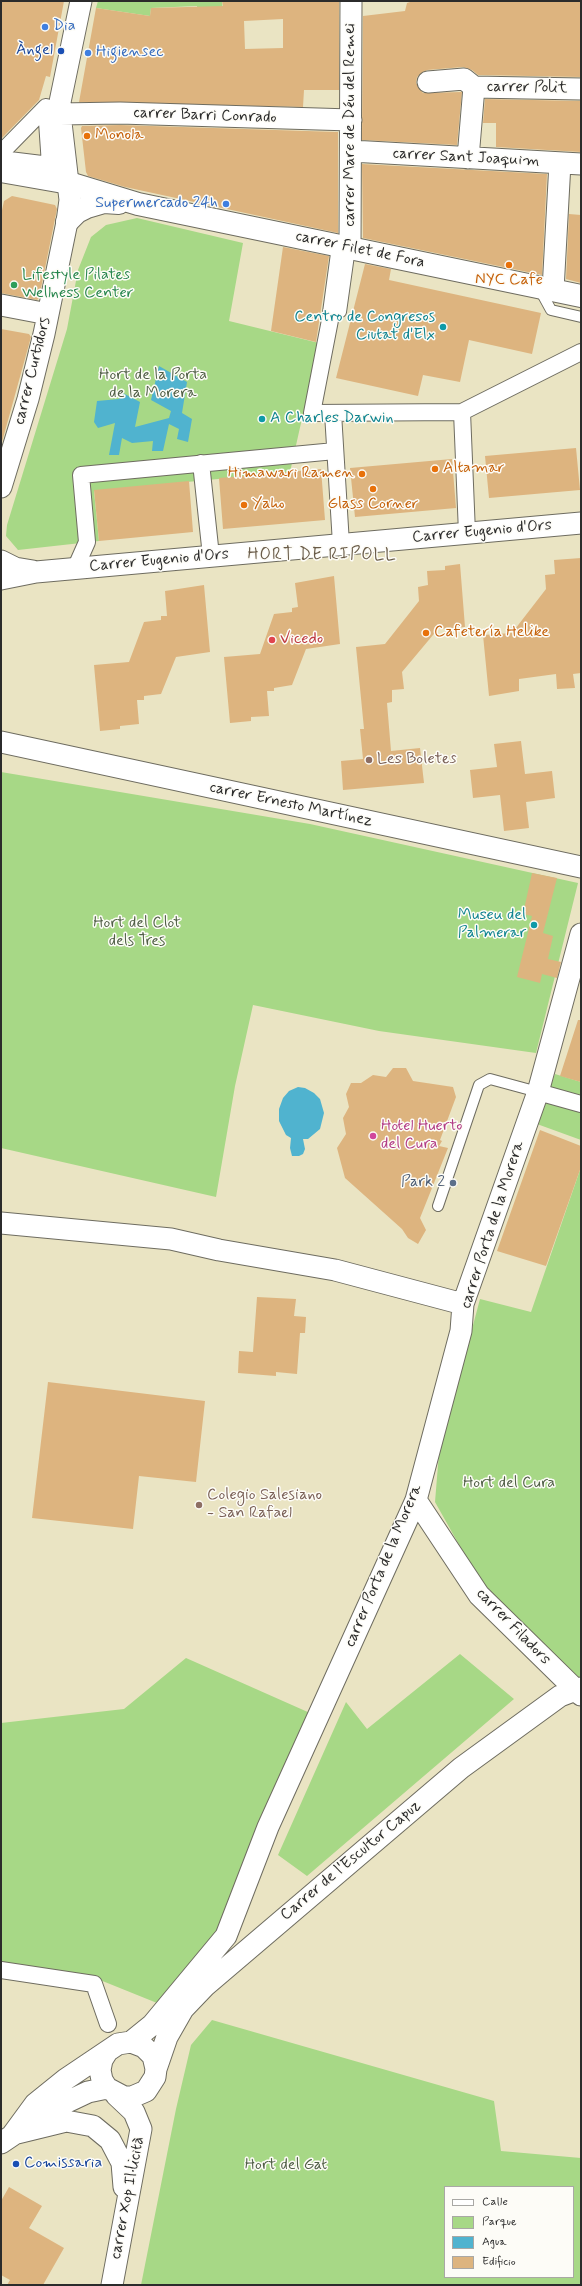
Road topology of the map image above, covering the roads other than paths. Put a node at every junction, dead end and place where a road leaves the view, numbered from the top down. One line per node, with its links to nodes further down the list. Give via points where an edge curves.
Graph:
1 (81, 1): 6 (street, carrer Curtidors, via 60,102)
2 (351, 1): 7 (street, carrer Mare de Déu del Remei)
3 (428, 82): 4 (street, carrer Polit, via 464,79)
4 (474, 87): 5 (street, carrer Polit); 10 (street)
5 (581, 89)
6 (60, 114): 7 (street, carrer Barri Conrado, via 120,113); 15 (street, carrer Curtidors)
7 (351, 120): 8 (street, carrer Mare de Déu del Remei)
8 (351, 151): 10 (street, carrer Sant Joaquim); 18 (street, carrer Mare de Déu del Remei)
9 (1, 153): 11 (street, via 46,107 50,165)
10 (468, 158): 12 (street, carrer Sant Joaquim)
11 (1, 160)
12 (560, 163): 13 (street, carrer Sant Joaquim); 19 (street)
13 (581, 164)
14 (1, 171): 15 (street, carrer Filet de Fora)
15 (69, 183): 16 (street, carrer Filet de Fora); 17 (street, carrer Curtidors)
16 (138, 204): 17 (street, carrer Filet de Fora, via 104,202 77,212); 18 (street, carrer Filet de Fora)
17 (67, 222): 23 (street, carrer Curtidors)
18 (345, 247): 19 (street, carrer Filet de Fora); 22 (lane); 27 (street, via 312,414)
19 (546, 289): 20 (street, carrer Filet de Fora); 24 (lane, via 551,310)
20 (581, 296)
21 (1, 305): 23 (street)
22 (341, 312)
23 (48, 314): 30 (street, carrer Curtidors, via 28,399)
24 (581, 317)
25 (581, 352): 26 (street)
26 (462, 412): 27 (street); 33 (street)
27 (333, 413): 28 (street)
28 (335, 450): 29 (street); 34 (street)
29 (201, 463): 35 (street); 37 (street, via 81,475 87,542)
30 (4, 469): 31 (street, carrer Curtidors)
31 (1, 487)
32 (581, 522): 33 (street, Carrer Eugenio d'Ors)
33 (467, 533): 34 (street, Carrer Eugenio d'Ors)
34 (342, 544): 35 (street, Carrer Eugenio d'Ors)
35 (211, 556): 37 (street, Carrer Eugenio d'Ors)
36 (1, 561): 38 (street, via 15,568)
37 (75, 569): 38 (street, Carrer Eugenio d'Ors)
38 (36, 572): 39 (street, Carrer Eugenio d'Ors)
39 (1, 579)
40 (1, 742): 41 (street, carrer Ernesto Martínez)
41 (581, 867)
42 (581, 934): 43 (street, carrer Porta de la Morera)
43 (574, 990): 44 (street, carrer Porta de la Morera)
44 (538, 1092): 45 (street); 46 (lane, via 490,1079 479,1086); 48 (street, carrer Porta de la Morera)
45 (581, 1104)
46 (438, 1206)
47 (1, 1223): 48 (street, via 171,1239 335,1270)
48 (463, 1304): 49 (street, carrer Porta de la Morera, via 461,1331)
49 (416, 1500): 50 (street, carrer Filadors, via 479,1595); 53 (street, carrer Porta de la Morera, via 268,1827 226,1936 152,2025)
50 (579, 1691): 55 (street, Carrer de l'Escultor Capuz, via 560,1696 461,1768 205,1986 183,2009 167,2037)
51 (1, 1970): 52 (street, via 94,1984)
52 (108, 2024)
53 (131, 2042): 54 (street, via 118,2044); 55 (street, via 144,2047 153,2056)
54 (107, 2052): 56 (street, via 100,2070 102,2080); 57 (street, via 66,2079 35,2104)
55 (156, 2069): 56 (street, via 155,2077 146,2091 132,2097)
56 (112, 2091): 57 (street, via 88,2092 50,2110); 58 (street, carrer Xop Il·licità, via 134,2112 141,2129)
57 (7, 2139): 58 (street, via 66,2121 93,2126 110,2140 122,2163)
58 (126, 2205): 59 (street, carrer Xop Il·licità)
59 (112, 2285)

